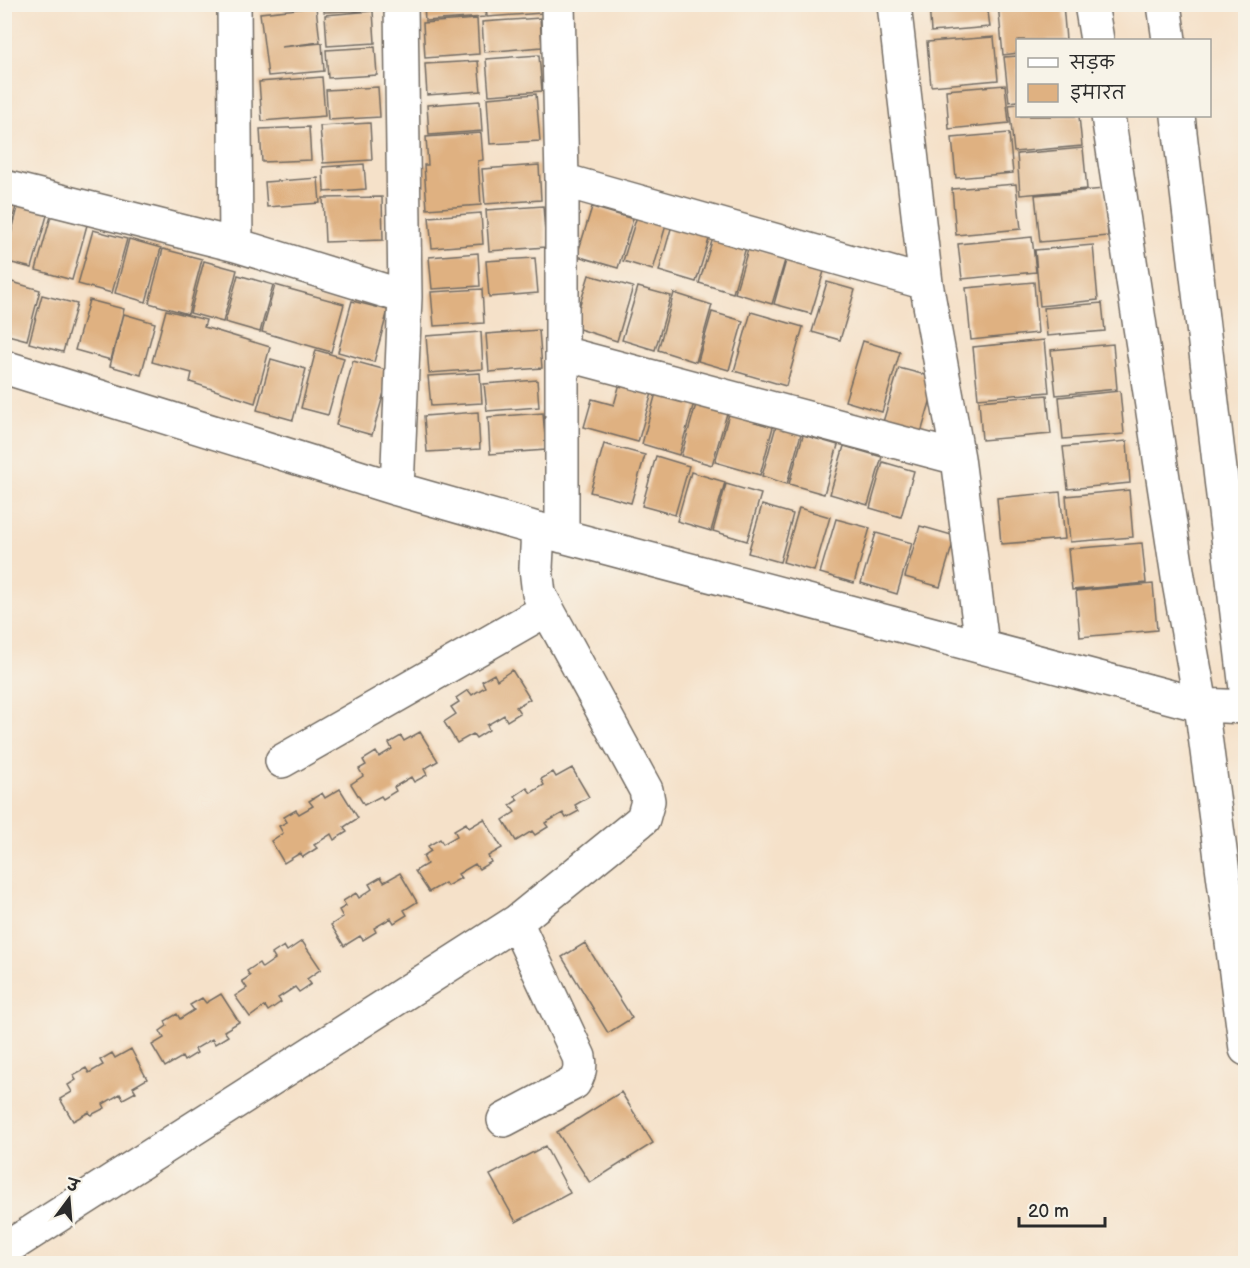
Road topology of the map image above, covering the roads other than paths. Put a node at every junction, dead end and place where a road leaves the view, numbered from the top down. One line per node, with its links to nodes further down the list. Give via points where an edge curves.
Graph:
1 (234, 4): 13 (street)
2 (401, 4): 15 (street)
3 (558, 4): 11 (street)
4 (894, 4): 14 (street)
5 (1091, 4): 7 (street)
6 (1164, 4): 8 (street)
7 (1097, 39)
8 (1169, 39)
9 (1108, 117): 24 (street)
10 (1178, 117): 23 (street)
11 (562, 180): 14 (street); 16 (street)
12 (4, 187): 13 (street)
13 (236, 245): 15 (street)
14 (926, 283): 18 (street)
15 (405, 297): 19 (street)
16 (562, 353): 18 (street); 20 (street)
17 (4, 367): 19 (street)
18 (958, 458): 22 (street)
19 (398, 489): 20 (street)
20 (550, 532): 21 (street, via 536,580); 22 (street)
21 (546, 610): 26 (street); 27 (street, via 646,790 648,801 643,819)
22 (982, 645): 24 (street)
23 (1245, 689)
24 (1201, 705): 25 (street); 28 (street)
25 (1245, 707)
26 (282, 760)
27 (516, 922): 29 (street, via 581,1065 574,1083); 30 (street)
28 (1245, 1049)
29 (504, 1120)
30 (4, 1250)

